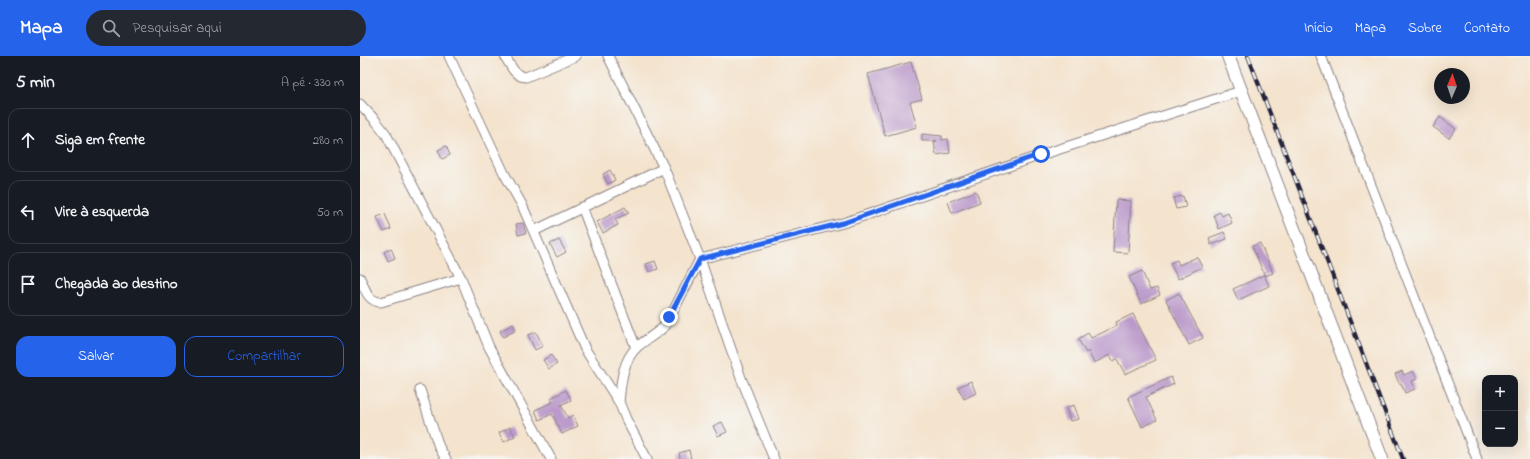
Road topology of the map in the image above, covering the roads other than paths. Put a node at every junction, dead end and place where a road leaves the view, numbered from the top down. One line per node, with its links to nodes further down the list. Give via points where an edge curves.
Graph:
1 (450, 56): 11 (street)
2 (505, 56): 3 (street, via 515,72 521,77 526,77)
3 (576, 56)
4 (608, 56): 9 (street)
5 (1228, 56): 7 (street)
6 (1321, 56): 23 (street)
7 (1241, 91): 12 (street, via 1041,154 843,223); 22 (street)
8 (360, 104): 14 (street, via 386,134)
9 (664, 168): 10 (street); 12 (street)
10 (582, 207): 11 (street); 15 (street)
11 (534, 231): 17 (street, via 585,349)
12 (700, 259): 15 (street, via 666,325); 21 (street, via 741,378)
13 (360, 278): 14 (street, via 370,299 381,302)
14 (461, 278): 19 (street, via 489,347)
15 (636, 348): 17 (street, via 626,365)
16 (420, 390): 18 (street)
17 (619, 402): 20 (street)
18 (446, 459)
19 (551, 459)
20 (647, 459)
21 (774, 459)
22 (1382, 459)
23 (1477, 459)

